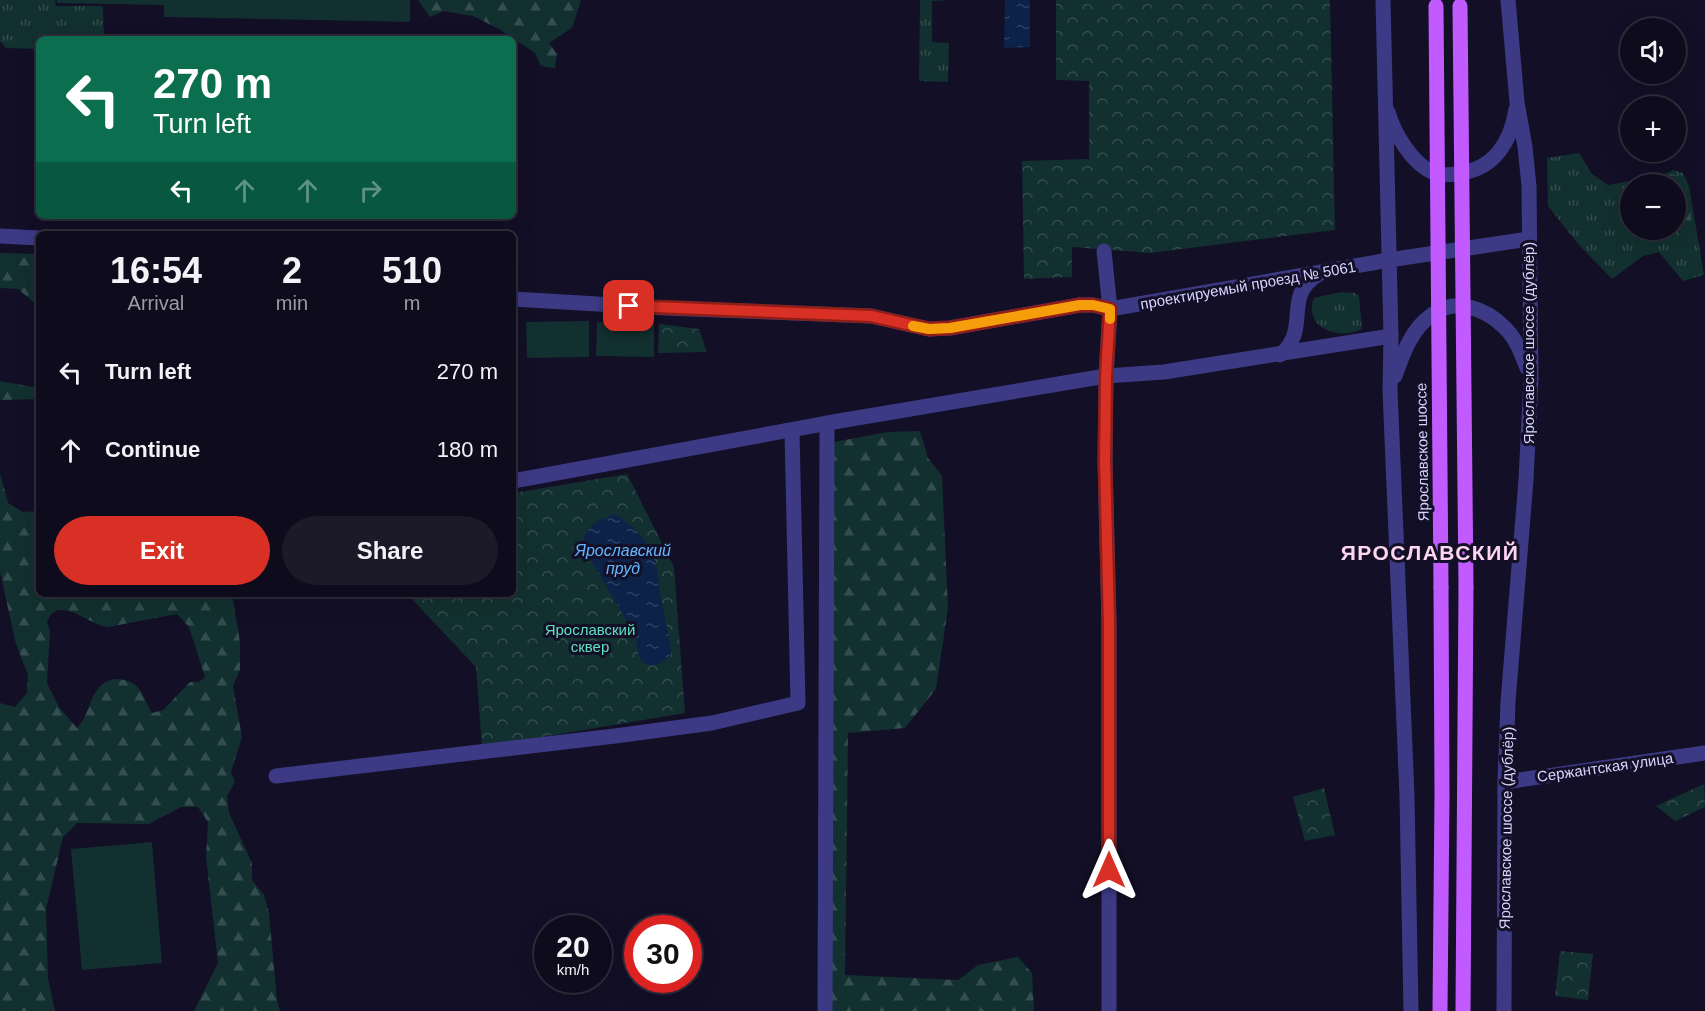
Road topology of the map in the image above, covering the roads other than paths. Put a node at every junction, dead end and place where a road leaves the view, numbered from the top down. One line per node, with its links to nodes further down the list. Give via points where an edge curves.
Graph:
1 (1383, 0): 5 (street)
2 (1508, 0): 6 (street, Ярославское шоссе (дублёр))
3 (1436, 3): 29 (main road, Ярославское шоссе, bridge)
4 (1460, 3): 30 (main road, bridge, via 1466,587)
5 (1384, 100): 6 (street, via 1389,118 1412,154 1434,173 1448,175 1471,172 1498,155 1509,138); 11 (street)
6 (1517, 102): 9 (street, Ярославское шоссе (дублёр), via 1529,186)
7 (0, 236): 8 (street)
8 (36, 238)
9 (1529, 239): 11 (street, проектируемый проезд № 5061); 18 (street, Ярославское шоссе (дублёр))
10 (1104, 251): 14 (street)
11 (1389, 260): 12 (street, проектируемый проезд № 5061); 15 (street)
12 (1324, 271): 14 (street, проектируемый проезд № 5061); 16 (street, via 1299,292 1295,333)
13 (516, 299): 14 (street, проектируемый проезд № 5061, via 871,316 929,329 1080,305)
14 (1110, 309): 17 (street)
15 (1391, 336): 16 (street); 19 (street)
16 (1280, 355): 17 (street)
17 (1106, 376): 20 (street); 27 (street)
18 (1531, 379): 19 (street, via 1520,348 1505,328 1464,305 1448,306 1432,314 1407,343); 25 (street, Ярославское шоссе (дублёр))
19 (1390, 390): 28 (street, via 1407,796)
20 (827, 423): 21 (street); 26 (street)
21 (792, 431): 22 (street); 24 (street, via 798,703 712,723)
22 (516, 480)
23 (1705, 753): 25 (street, Сержантская улица)
24 (276, 776)
25 (1505, 782): 31 (street, Ярославское шоссе (дублёр))
26 (825, 1011)
27 (1109, 1011)
28 (1411, 1011)
29 (1440, 1011)
30 (1463, 1011)
31 (1504, 1011)

